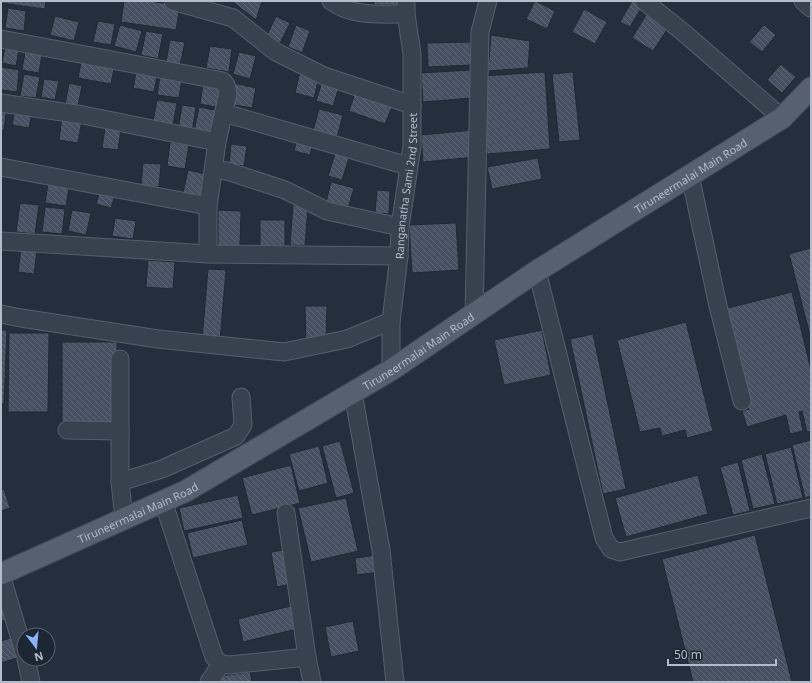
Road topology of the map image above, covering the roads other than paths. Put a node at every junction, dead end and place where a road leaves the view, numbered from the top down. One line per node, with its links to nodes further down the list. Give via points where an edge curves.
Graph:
1 (173, 1): 11 (street, via 233,18 276,52 324,76)
2 (330, 1): 6 (street, via 347,10 363,13)
3 (488, 1): 26 (street, via 480,32)
4 (644, 1): 13 (street)
5 (803, 1): 7 (street)
6 (406, 8): 11 (street, Ranganatha Sami 2nd Street, via 412,54)
7 (811, 8)
8 (1, 40): 12 (street, via 223,82 228,93)
9 (808, 97): 13 (main road, Tiruneermalai Main Road)
10 (1, 102): 14 (street, via 83,115)
11 (412, 105): 15 (street, Ranganatha Sami 2nd Street, via 412,146)
12 (224, 113): 14 (street); 15 (street)
13 (782, 118): 18 (main road, Tiruneermalai Main Road)
14 (218, 142): 17 (street)
15 (408, 166): 20 (street, Ranganatha Sami 2nd Street)
16 (1, 167): 19 (street)
17 (214, 170): 19 (street); 20 (street, via 227,171 285,190 327,211)
18 (690, 175): 24 (main road, Tiruneermalai Main Road); 32 (street, via 718,306)
19 (208, 206): 22 (street)
20 (400, 227): 23 (street, Ranganatha Sami 2nd Street)
21 (1, 241): 22 (street)
22 (208, 254): 23 (street)
23 (399, 256): 27 (street, Ranganatha Sami 2nd Street)
24 (537, 272): 26 (main road, Tiruneermalai Main Road); 37 (street, via 604,538 611,549 620,552)
25 (1, 314): 27 (street, via 158,339 284,352 347,339)
26 (474, 314): 29 (main road, Tiruneermalai Main Road)
27 (391, 321): 29 (street, Ranganatha Sami 2nd Street)
28 (120, 359): 34 (street)
29 (391, 370): 30 (main road, Tiruneermalai Main Road)
30 (353, 393): 36 (main road, Tiruneermalai Main Road, via 186,491); 48 (street, via 381,550)
31 (241, 397): 35 (street, via 244,425 236,436 162,469)
32 (742, 401)
33 (67, 430): 34 (street)
34 (120, 431): 35 (street)
35 (120, 482): 39 (street)
36 (163, 501): 39 (main road, Tiruneermalai Main Road); 43 (street, via 214,658)
37 (811, 508)
38 (286, 513): 42 (street)
39 (124, 519): 40 (main road, Tiruneermalai Main Road)
40 (1, 575): 41 (street)
41 (17, 627)
42 (307, 656): 43 (street); 47 (street)
43 (221, 664): 46 (street)
44 (28, 667): 45 (street)
45 (31, 682)
46 (209, 682)
47 (312, 682)
48 (395, 682)

